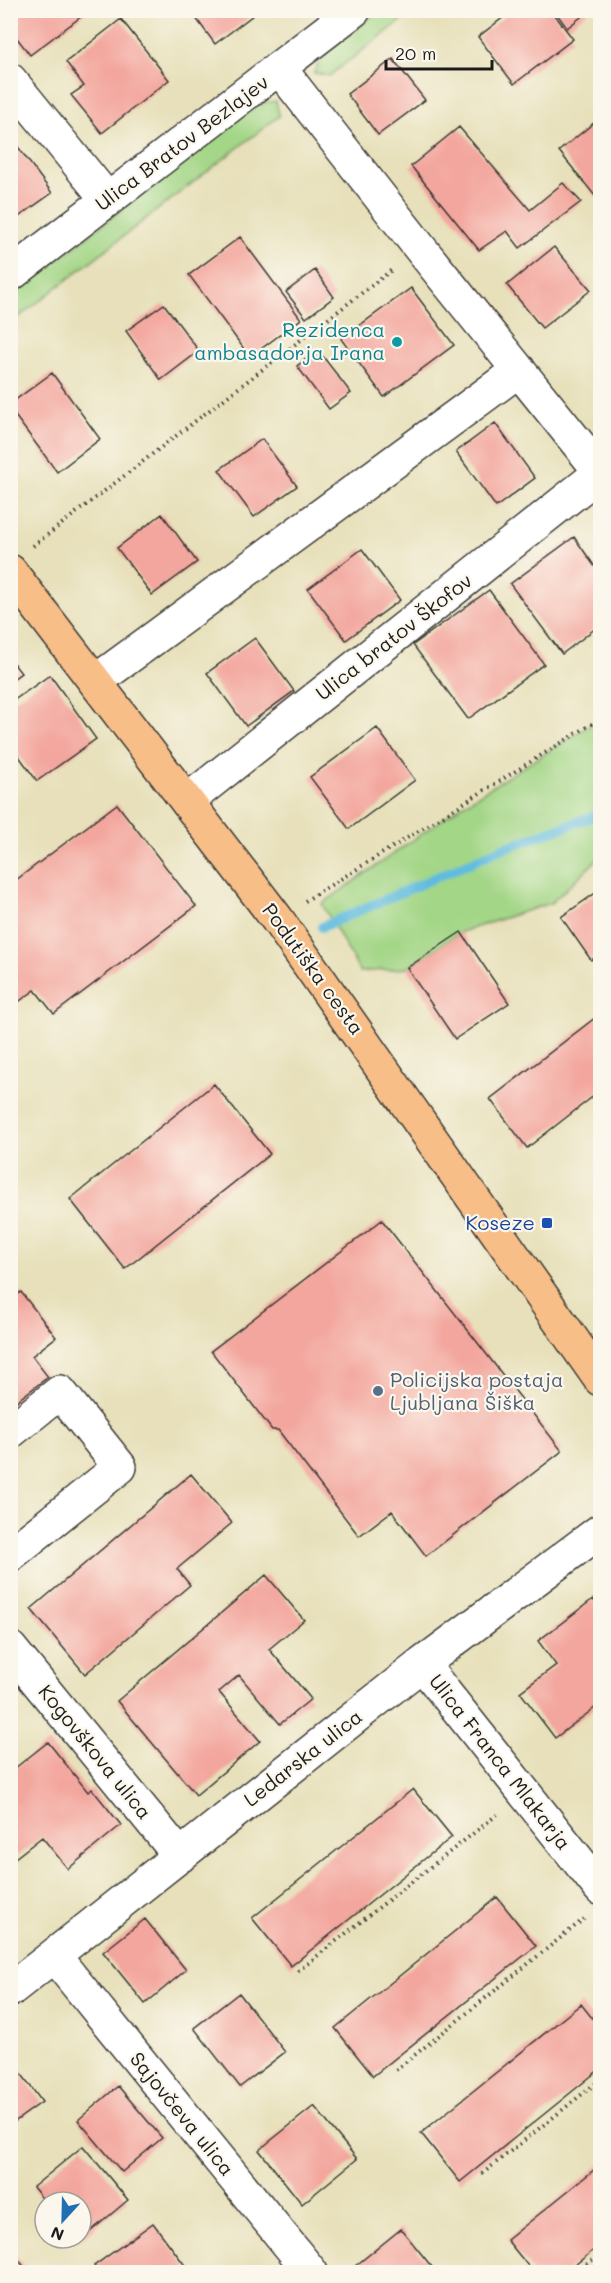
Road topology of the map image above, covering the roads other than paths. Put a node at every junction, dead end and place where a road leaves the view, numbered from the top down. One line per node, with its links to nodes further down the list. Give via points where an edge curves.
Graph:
1 (354, 10): 2 (street, Ulica Bratov Bezlajev)
2 (280, 69): 4 (street, Ulica Bratov Bezlajev); 6 (street, Ulica bratov Škofov)
3 (10, 80): 4 (street)
4 (107, 199): 5 (street, Ulica Bratov Bezlajev)
5 (10, 275)
6 (519, 370): 7 (street, Ulica bratov Škofov); 9 (street)
7 (600, 472): 10 (street, Ulica bratov Škofov)
8 (18, 561): 9 (main road, Podutiška cesta)
9 (96, 681): 10 (main road, Podutiška cesta)
10 (187, 801): 11 (main road, Podutiška cesta, via 277,919)
11 (600, 1379)
12 (10, 1432): 14 (street, via 60,1392 120,1467)
13 (600, 1531): 16 (street, Ledarska ulica)
14 (10, 1555)
15 (10, 1648): 17 (street, Kogovškova ulica)
16 (422, 1664): 17 (street, Ledarska ulica); 18 (street, Ulica Franca Mlakarja, via 524,1793)
17 (180, 1856): 19 (street, Ledarska ulica)
18 (596, 1901)
19 (54, 1956): 20 (street, Ledarska ulica); 21 (street, Sajovčeva ulica)
20 (10, 1990)
21 (311, 2272)

